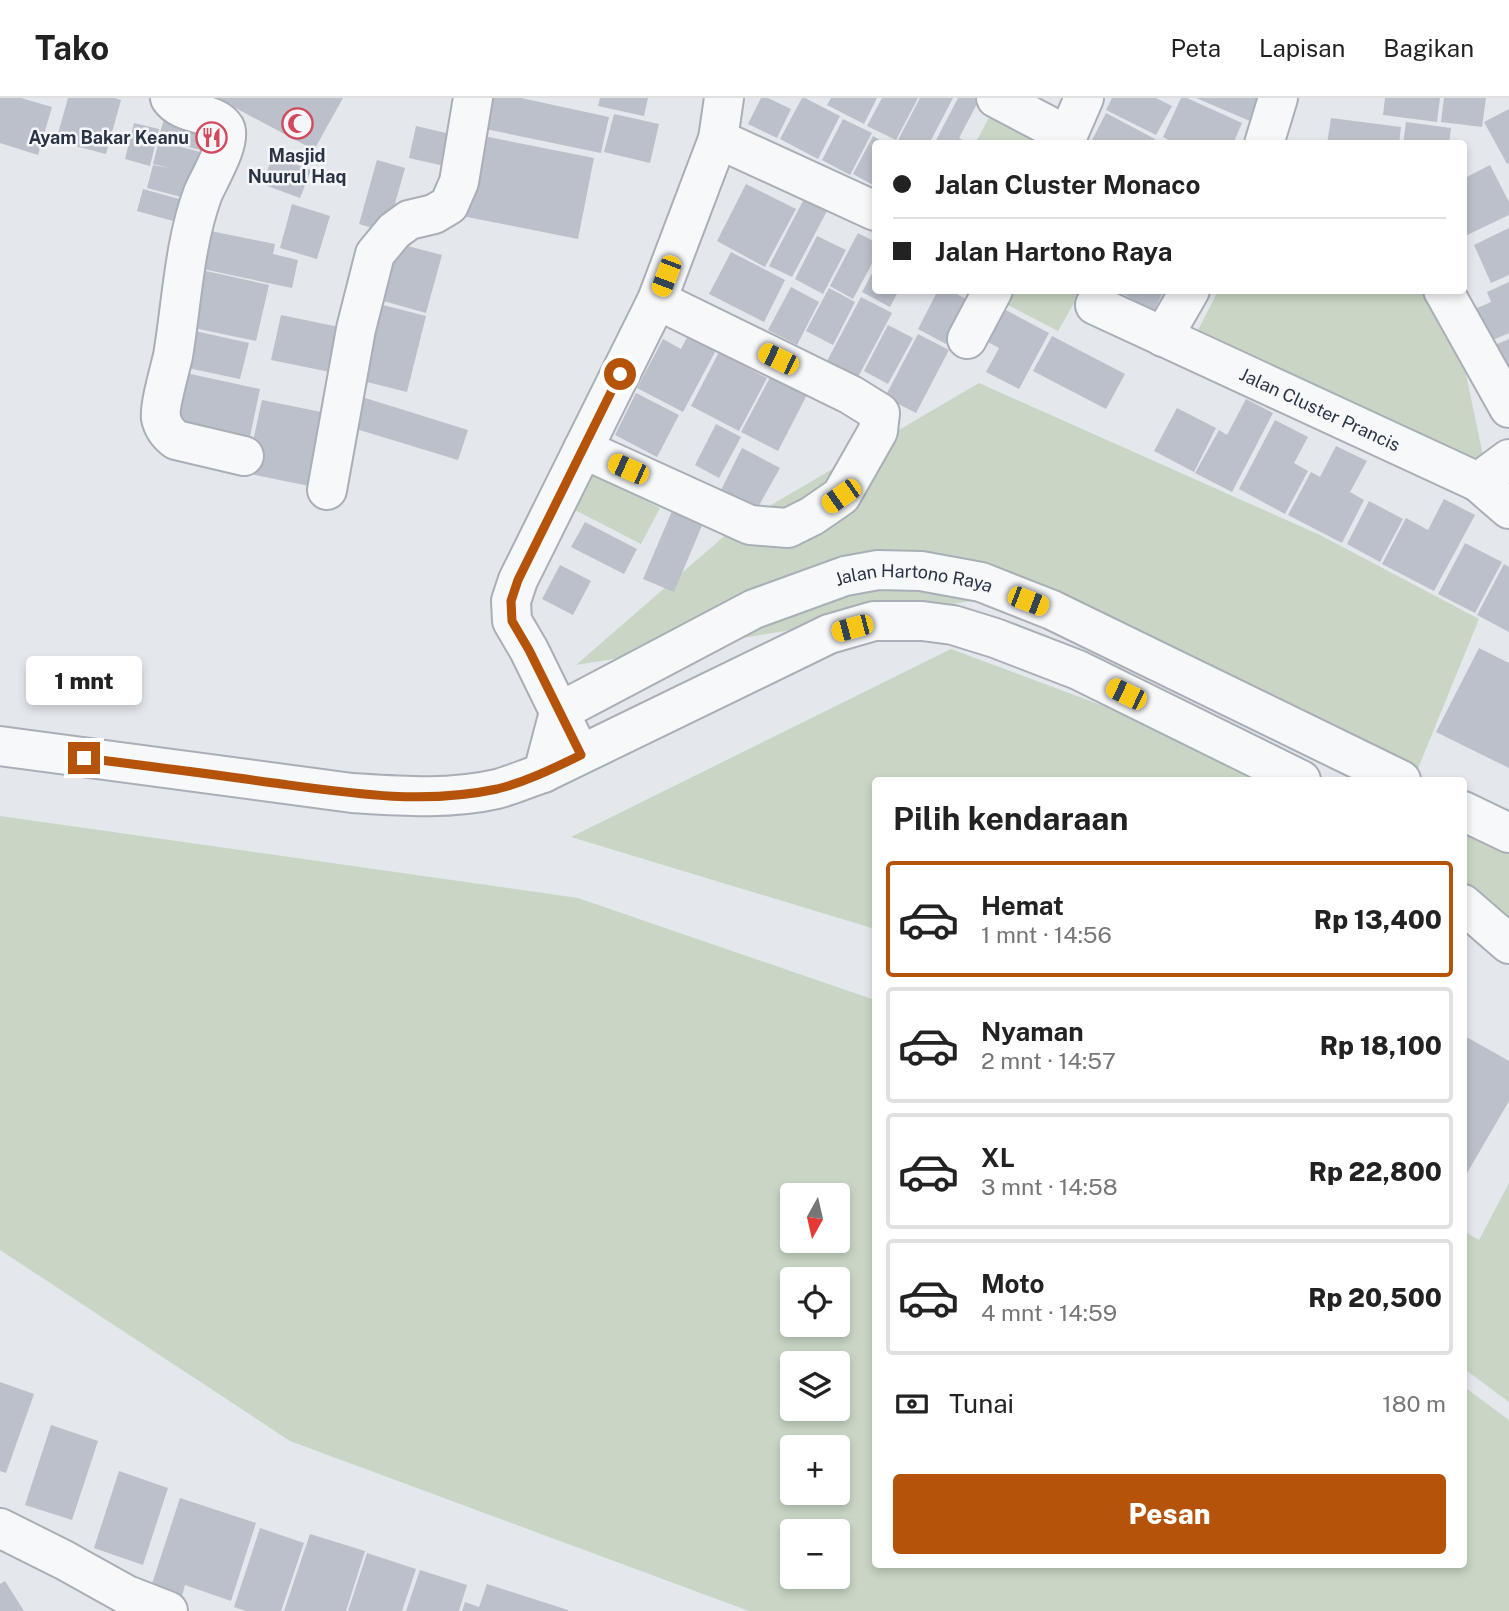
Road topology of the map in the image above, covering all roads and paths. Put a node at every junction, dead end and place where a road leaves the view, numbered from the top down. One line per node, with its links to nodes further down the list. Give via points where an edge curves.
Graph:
1 (170, 98): 20 (street, via 174,104 218,122 227,137 192,226 161,416 168,434 176,440)
2 (473, 98): 23 (street, via 459,183 449,205 409,220 375,254 356,329)
3 (724, 98): 7 (street)
4 (996, 98): 8 (street)
5 (1084, 98): 8 (street)
6 (1278, 98): 9 (street)
7 (718, 139): 10 (street); 14 (street)
8 (1066, 140)
9 (1265, 140)
10 (872, 210)
11 (991, 294): 17 (street)
12 (1188, 294): 16 (street)
13 (1445, 294): 18 (street)
14 (657, 300): 19 (street); 19 (street, via 851,395 880,413 878,431 841,496 788,527 750,525)
15 (1095, 305): 16 (street, Jalan Cluster Prancis)
16 (1163, 337): 22 (street, Jalan Cluster Prancis)
17 (967, 339)
18 (1509, 408)
19 (583, 449): 25 (street, via 511,601 512,621)
20 (244, 456)
21 (1509, 458): 22 (street)
22 (1478, 482): 24 (street, Jalan Cluster Prancis)
23 (327, 490)
24 (1509, 509)
25 (559, 712): 27 (street); 28 (street); 30 (street, Jalan Hartono Raya, via 754,609 845,576 878,570 921,572 981,582 1052,610)
26 (0, 746): 28 (street, Jalan Hartono Raya, via 400,796 450,796 498,788)
27 (581, 755): 28 (street, Jalan Hartono Raya); 29 (street, Jalan Hartono Raya, via 829,634 874,621 922,621 995,638 1078,670)
28 (543, 773)
29 (1295, 777)
30 (1391, 777)
31 (1467, 813): 32 (street)
32 (1509, 833)
33 (1467, 907): 34 (street)
34 (1509, 944)
35 (0, 1528): 36 (street, via 127,1595)
36 (168, 1611)

